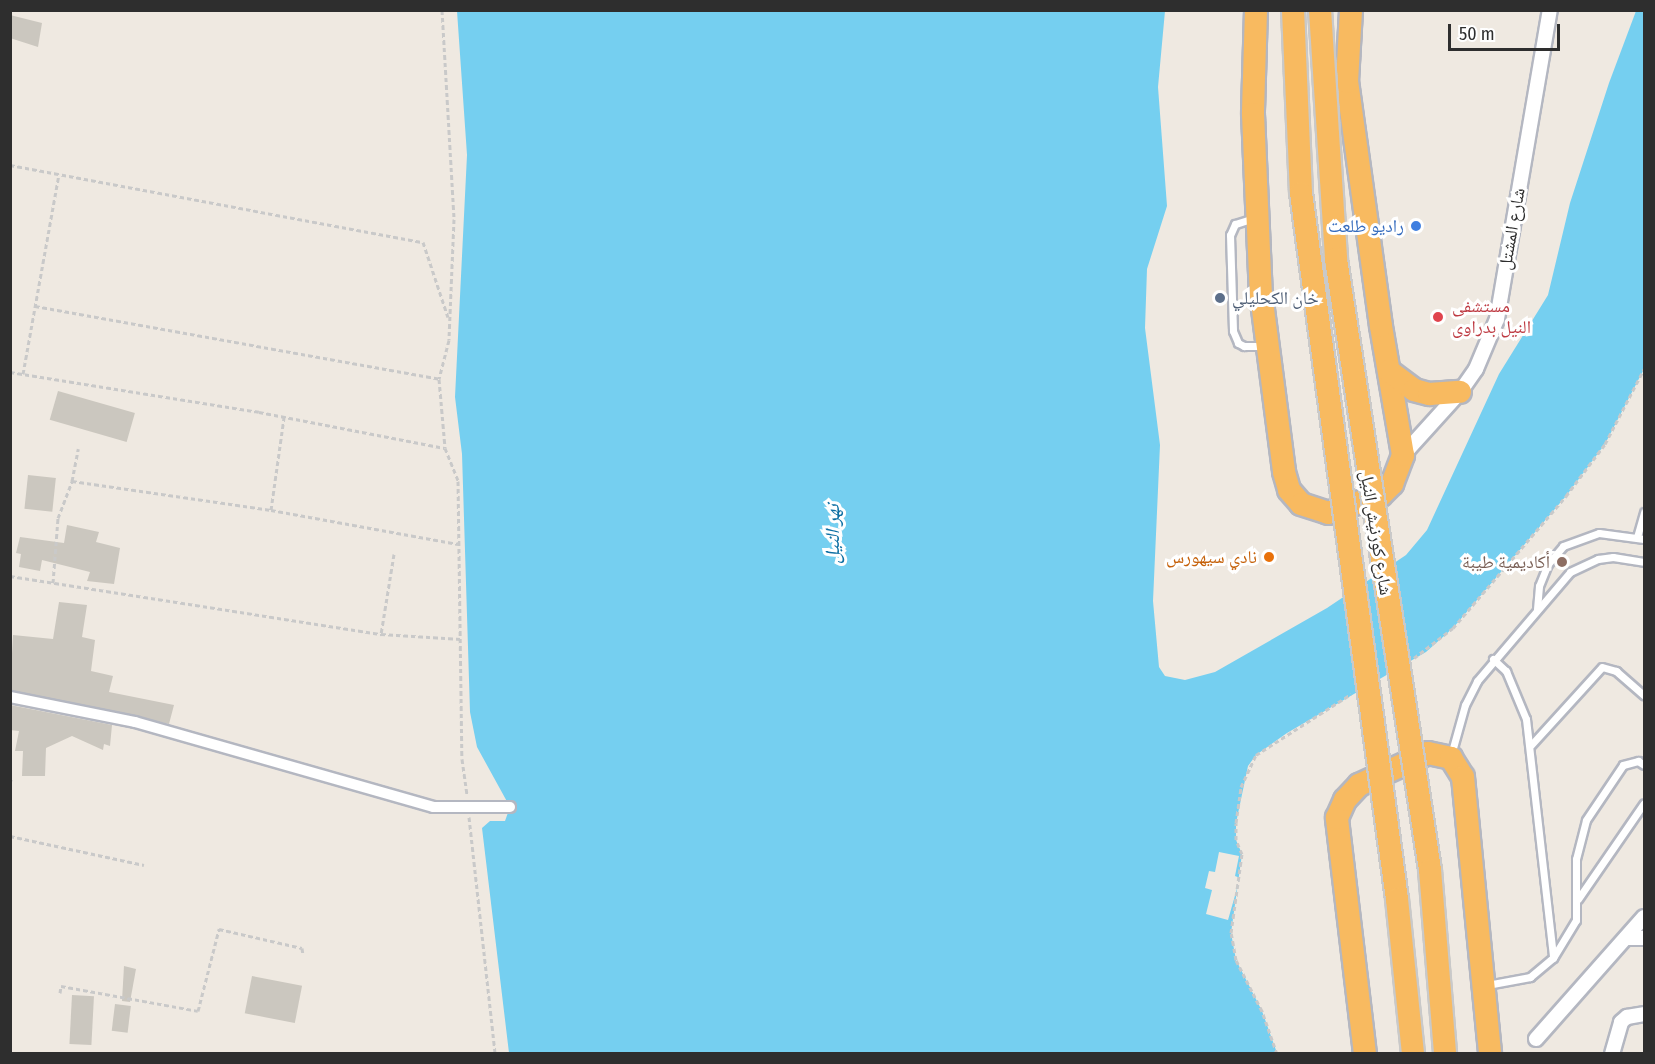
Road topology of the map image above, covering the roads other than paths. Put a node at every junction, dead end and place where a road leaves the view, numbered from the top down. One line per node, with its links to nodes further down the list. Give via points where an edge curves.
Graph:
1 (1256, 10): 6 (highway, via 1253,114)
2 (1293, 10): 32 (highway, شارع كورنيش النيل, bridge, via 1301,193 1395,887)
3 (1320, 10): 33 (highway, شارع كورنيش النيل, bridge, via 1335,259 1430,870)
4 (1351, 10): 8 (highway, via 1347,82)
5 (1550, 10): 9 (street, شارع المشتل, via 1497,319 1476,369)
6 (1257, 218): 7 (highway); 7 (lane, via 1235,224 1230,235 1233,331 1238,343 1244,346)
7 (1268, 345): 10 (highway, via 1286,481 1301,504 1328,513 1382,495 1392,484)
8 (1389, 371): 9 (highway, via 1414,390 1437,395); 10 (highway)
9 (1460, 392): 10 (street, شارع المشتل)
10 (1403, 455)
11 (1644, 512): 12 (lane)
12 (1641, 538): 14 (lane, via 1599,533 1563,546 1548,564 1539,586)
13 (1644, 562): 14 (lane, via 1613,557 1583,564 1570,572)
14 (1537, 609): 15 (lane)
15 (1493, 659): 18 (lane, via 1506,671 1518,695); 19 (lane, via 1465,705)
16 (1644, 695): 18 (lane, via 1616,671 1602,667)
17 (10, 697): 22 (street, via 135,722 433,807)
18 (1531, 746): 27 (lane)
19 (1451, 758): 28 (highway, via 1463,777); 31 (highway, via 1428,753 1359,785 1345,800 1337,818)
20 (1644, 765): 23 (lane, via 1638,761 1623,765 1586,820 1576,859)
21 (1644, 803): 23 (lane)
22 (510, 807)
23 (1578, 899): 27 (lane, via 1576,920)
24 (1644, 917): 25 (street)
25 (1626, 938): 26 (street); 30 (street)
26 (1644, 938)
27 (1553, 958): 28 (lane, via 1530,977)
28 (1485, 985): 34 (highway)
29 (1640, 1015): 35 (street, via 1622,1022)
30 (1536, 1039)
31 (1365, 1053)
32 (1413, 1053)
33 (1445, 1053)
34 (1490, 1053)
35 (1612, 1053)

